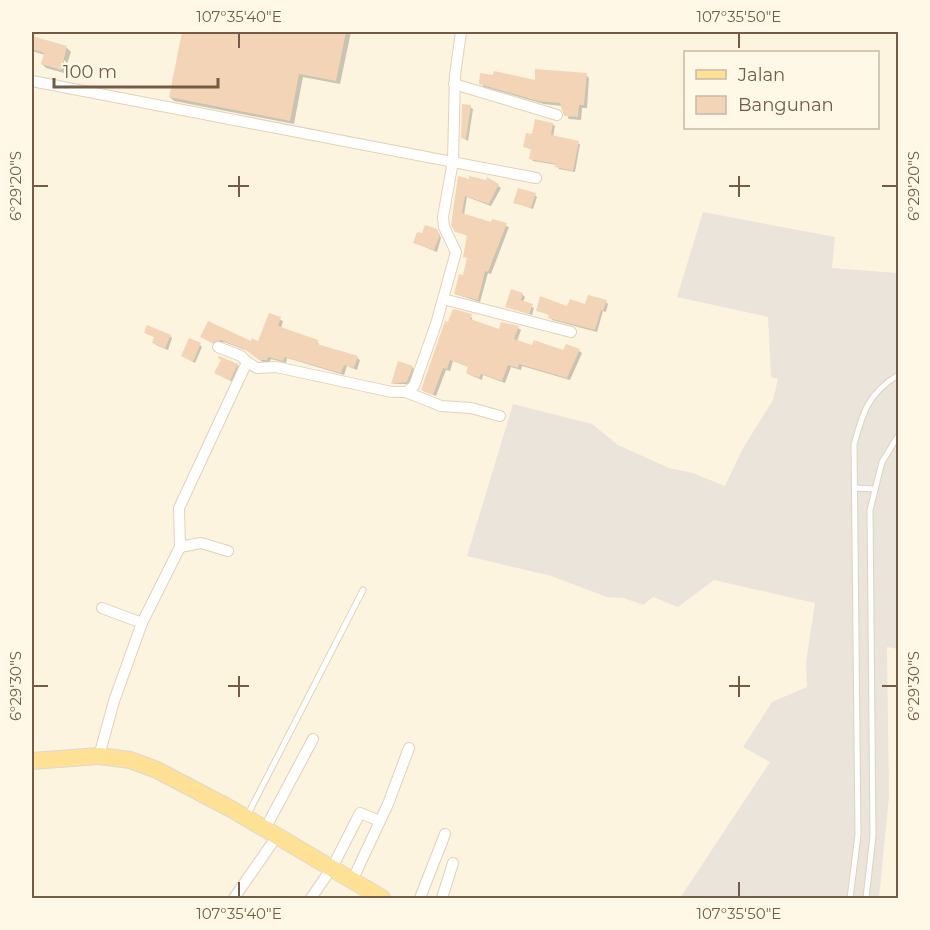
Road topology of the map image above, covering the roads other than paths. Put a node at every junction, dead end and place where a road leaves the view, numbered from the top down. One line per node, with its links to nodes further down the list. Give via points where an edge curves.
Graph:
1 (461, 32): 3 (street)
2 (32, 81): 5 (street, via 189,114)
3 (454, 84): 4 (street); 5 (street)
4 (557, 115)
5 (453, 161): 6 (street); 7 (street, via 443,217 456,252)
6 (536, 178)
7 (443, 299): 8 (street); 12 (street, via 417,378)
8 (571, 332)
9 (218, 347): 10 (street, via 241,356)
10 (247, 363): 12 (street, via 257,368 276,367); 17 (street, via 179,508)
11 (898, 375): 15 (lane, via 881,386 863,410 854,445)
12 (406, 392): 13 (street, via 441,406 471,408)
13 (500, 416)
14 (898, 436): 16 (lane, via 882,462)
15 (855, 488): 16 (lane); 38 (lane, via 858,835)
16 (875, 489): 39 (lane, via 870,510 873,836)
17 (180, 547): 18 (street, via 201,543); 21 (street)
18 (228, 550)
19 (363, 590): 26 (lane)
20 (102, 608): 21 (street)
21 (142, 623): 24 (street)
22 (313, 739): 28 (street)
23 (409, 748): 27 (street)
24 (99, 756): 25 (main road); 26 (main road, via 130,760 157,770)
25 (32, 761)
26 (246, 818): 28 (main road)
27 (380, 821): 31 (street, via 360,813); 32 (street)
28 (271, 833): 31 (main road); 33 (street)
29 (445, 834): 36 (street)
30 (453, 863): 37 (street)
31 (332, 868): 32 (main road); 34 (street)
32 (359, 889): 35 (main road)
33 (234, 898)
34 (310, 898)
35 (382, 898)
36 (420, 898)
37 (442, 898)
38 (850, 898)
39 (866, 898)

